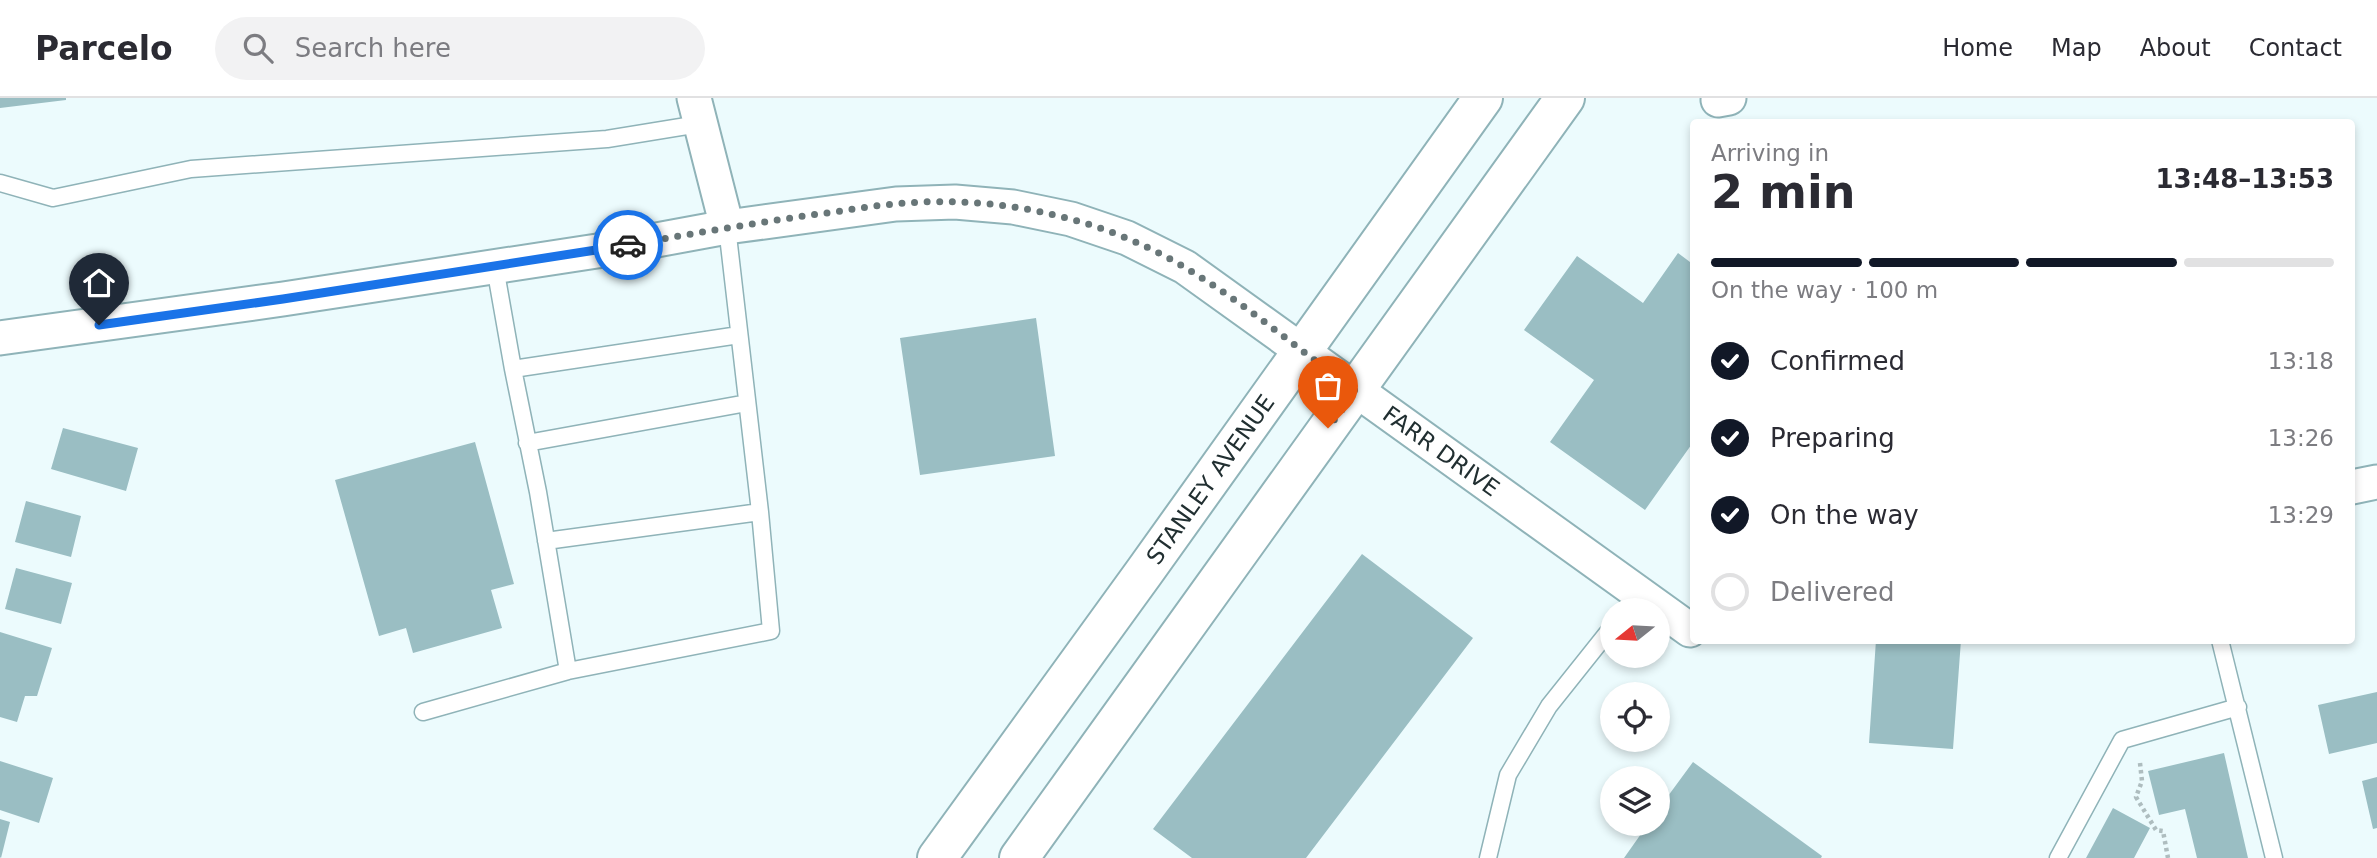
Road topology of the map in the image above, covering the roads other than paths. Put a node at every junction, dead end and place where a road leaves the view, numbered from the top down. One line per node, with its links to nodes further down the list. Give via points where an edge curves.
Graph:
1 (1483, 98): 9 (main road, STANLEY AVENUE)
2 (1565, 98): 11 (main road)
3 (697, 111): 4 (lane, via 607,139 191,169 53,198); 5 (street)
4 (0, 183)
5 (727, 227): 6 (street, FARR DRIVE); 7 (lane); 9 (street, FARR DRIVE, via 943,202 1013,207 1071,219 1127,238 1185,267)
6 (495, 267): 8 (street, FARR DRIVE); 10 (lane)
7 (739, 335): 10 (lane); 12 (lane)
8 (0, 338)
9 (1302, 351): 11 (street, FARR DRIVE); 26 (main road, STANLEY AVENUE)
10 (513, 369): 13 (lane)
11 (1356, 391): 18 (street, FARR DRIVE); 27 (main road)
12 (747, 403): 13 (lane); 16 (lane)
13 (527, 443): 17 (lane)
14 (2377, 482): 15 (street)
15 (2355, 486)
16 (760, 512): 17 (lane); 23 (lane, via 771,631)
17 (545, 541): 23 (lane)
18 (1627, 598)
19 (1670, 620): 20 (street, FARR DRIVE)
20 (1690, 630)
21 (1600, 642): 28 (lane, via 1549,706 1508,775)
22 (2221, 644): 24 (lane)
23 (568, 671): 25 (lane)
24 (2238, 707): 29 (lane, via 2122,740); 30 (lane)
25 (423, 712)
26 (937, 858)
27 (1019, 858)
28 (1488, 858)
29 (2058, 858)
30 (2274, 858)

